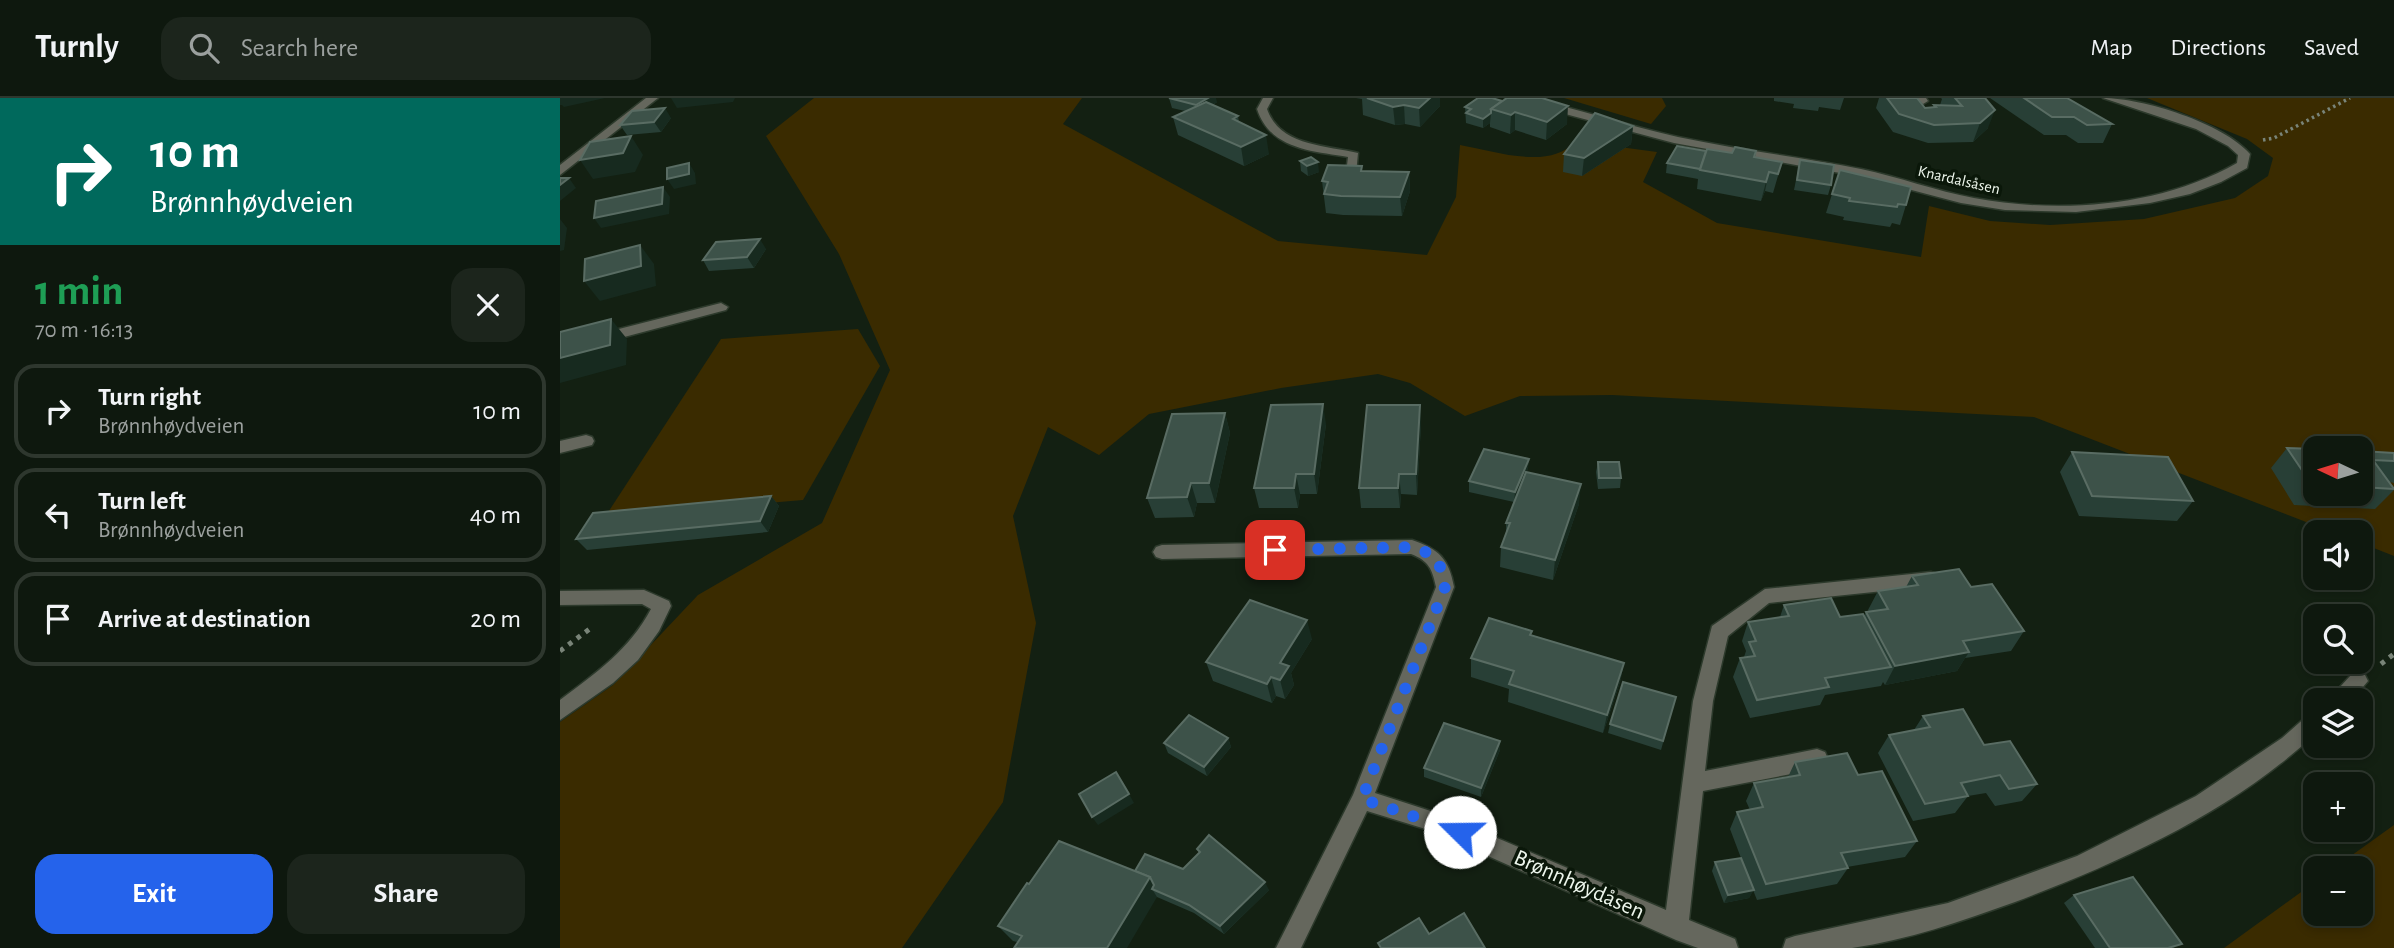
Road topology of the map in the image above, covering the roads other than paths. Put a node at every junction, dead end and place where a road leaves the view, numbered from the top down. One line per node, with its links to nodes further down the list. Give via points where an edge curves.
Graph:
1 (653, 98): 6 (street)
2 (1253, 98): 5 (street)
3 (1510, 98): 7 (street, Knardalsåsen, via 1569,108 1698,150)
4 (2108, 98): 7 (street, Knardalsåsen, via 2213,132 2234,143 2244,154 2243,165 2203,187 2105,205 2008,208)
5 (1267, 99): 8 (street, via 1262,109 1266,123 1277,134 1354,155)
6 (560, 171)
7 (1896, 181): 9 (street, via 1877,187)
8 (1351, 182)
9 (1837, 182)
10 (721, 307): 11 (street)
11 (560, 349)
12 (586, 441): 13 (street)
13 (560, 447)
14 (1162, 552): 23 (street, via 1412,547 1433,554 1445,587)
15 (1942, 578): 22 (street, via 1765,596 1718,632 1703,701)
16 (560, 598): 19 (street, via 644,597 662,606 650,633 627,662)
17 (2358, 681): 18 (street)
18 (2351, 688)
19 (560, 711)
20 (2303, 732): 27 (street, via 2204,803 2082,864 1948,915)
21 (1831, 757): 22 (street)
22 (1693, 783): 24 (street)
23 (1362, 799): 24 (street, Brønnhøydåsen, via 1435,822); 25 (street)
24 (1676, 928): 26 (street, Brønnhøydåsen)
25 (1288, 948)
26 (1726, 948)
27 (1795, 948)

